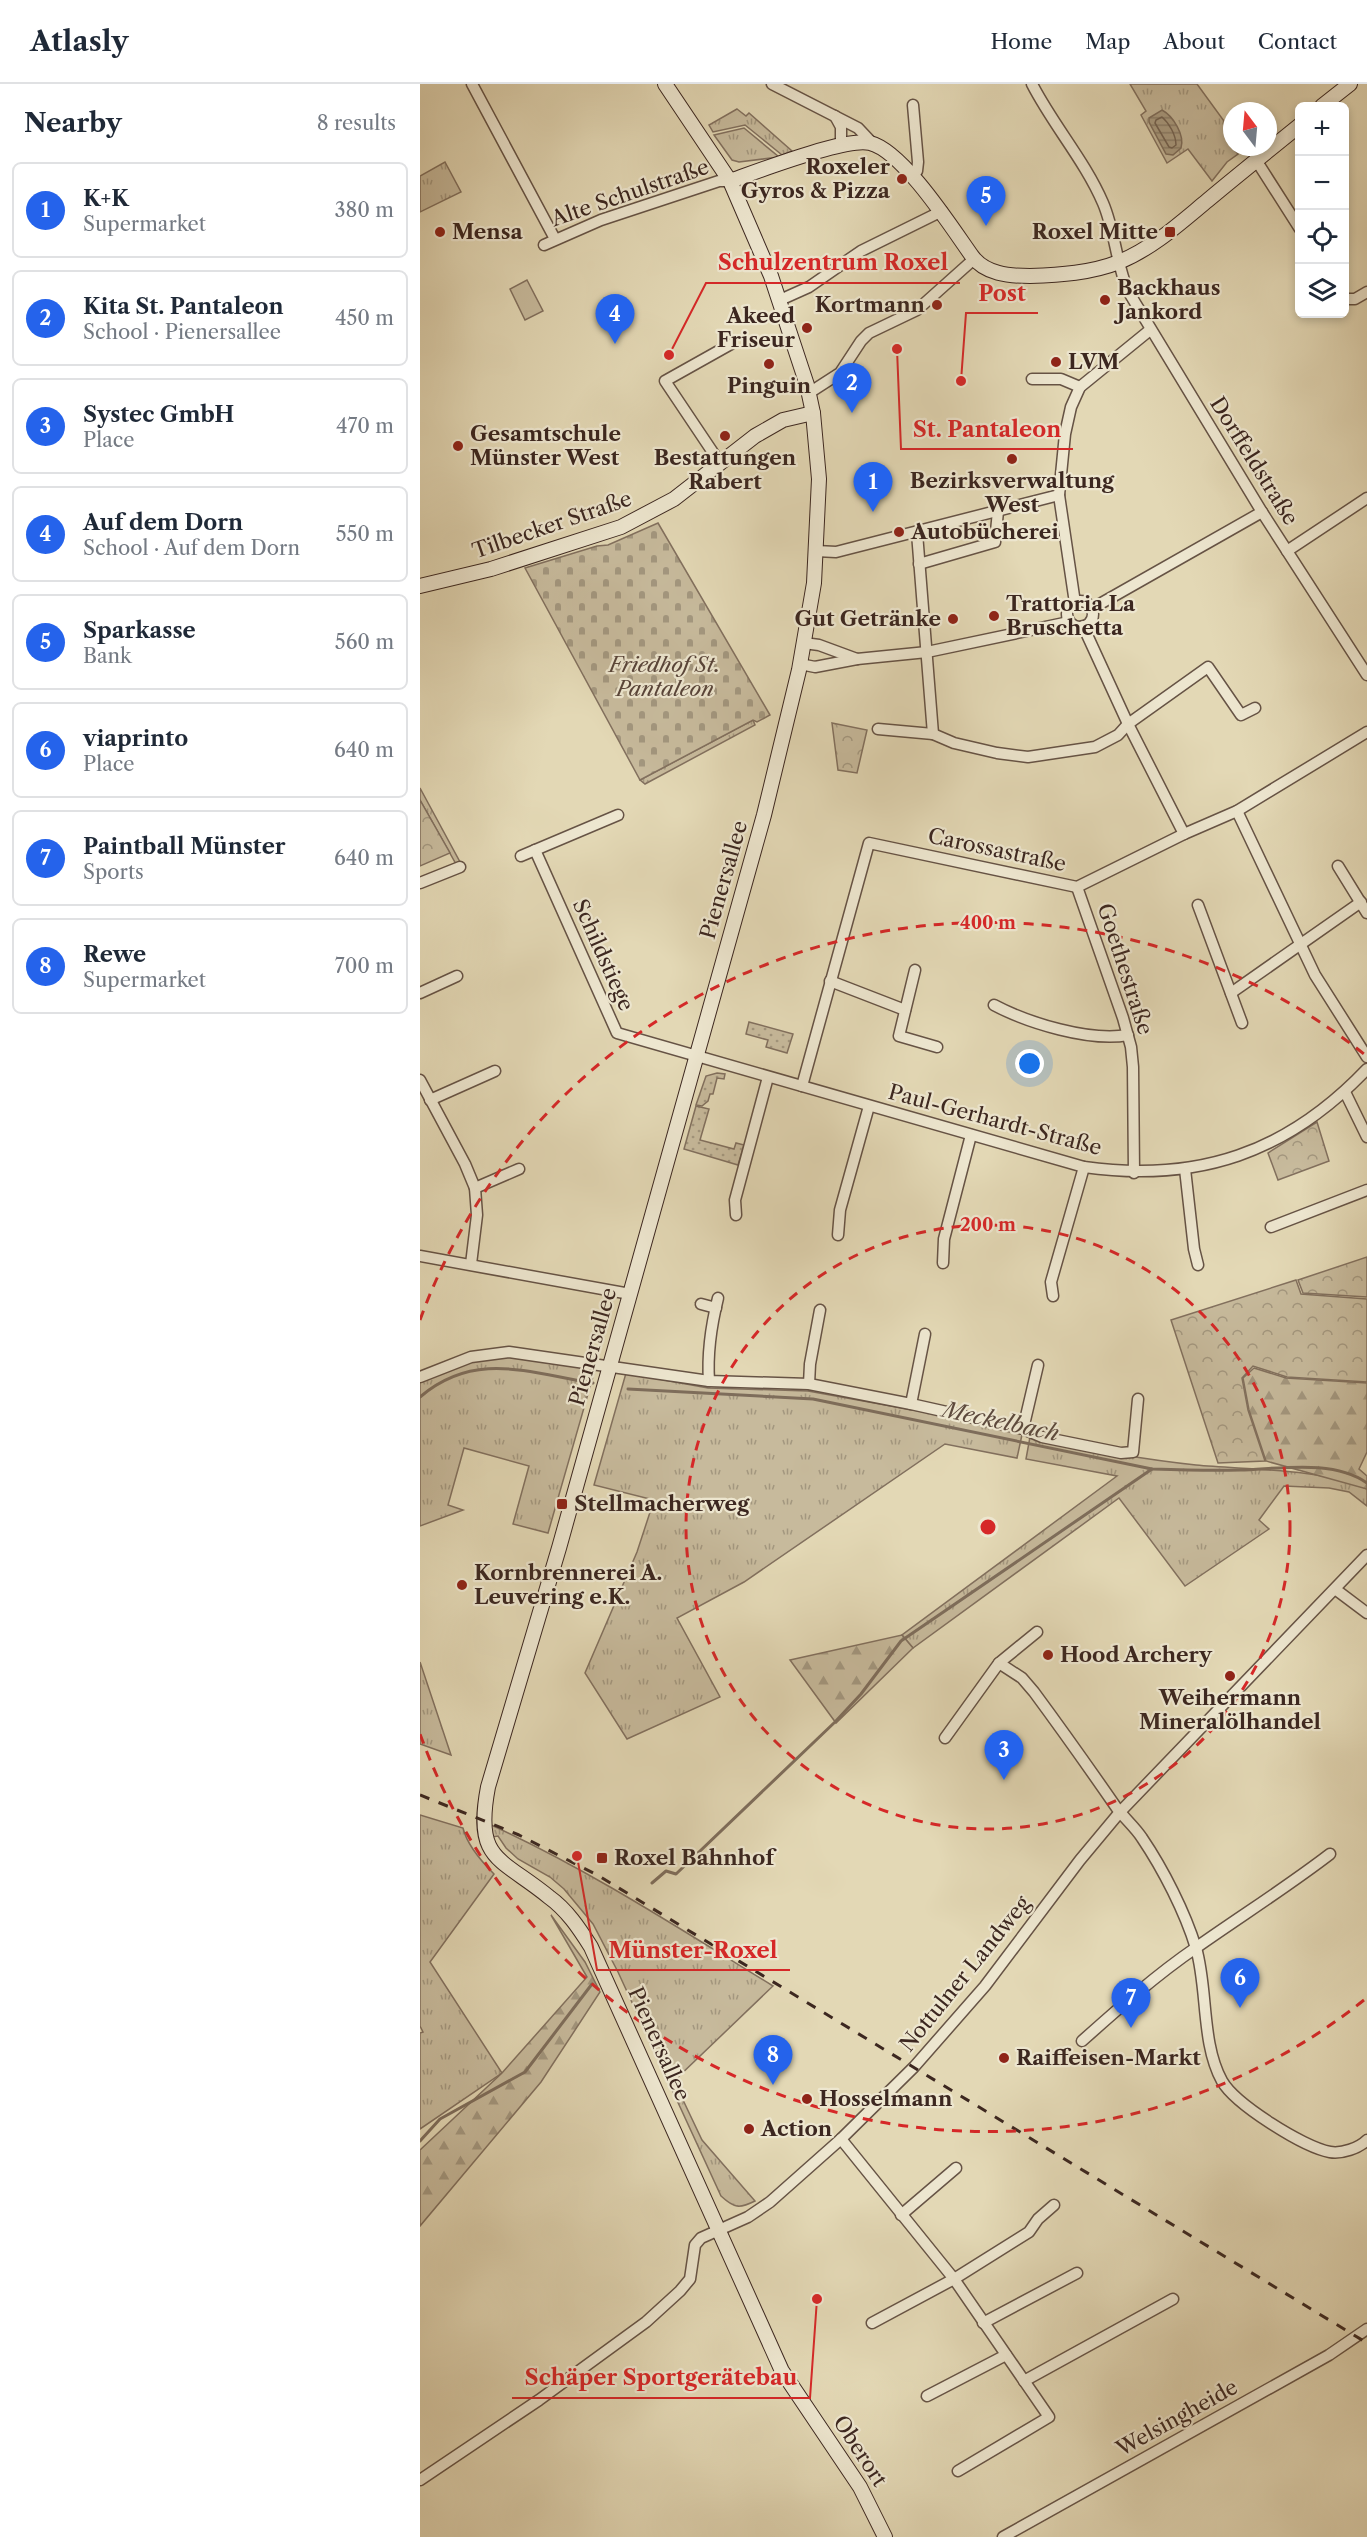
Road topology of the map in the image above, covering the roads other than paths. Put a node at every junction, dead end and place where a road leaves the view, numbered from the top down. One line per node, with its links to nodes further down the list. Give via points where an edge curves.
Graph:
1 (472, 84): 17 (street)
2 (665, 84): 14 (main road, Pienersallee)
3 (772, 84): 8 (street)
4 (1032, 84): 20 (street, Dorffeldstraße, via 1104,205)
5 (1350, 84): 6 (main road)
6 (1327, 102)
7 (913, 105): 13 (street, via 918,162)
8 (835, 116): 10 (street, via 858,128); 11 (street, via 841,127)
9 (1295, 128): 12 (main road)
10 (873, 144): 11 (main road); 13 (main road)
11 (841, 145): 14 (main road)
12 (1256, 160): 16 (street); 20 (main road, via 1170,232)
13 (912, 176): 15 (main road)
14 (730, 181): 17 (street, Alte Schulstraße, via 719,181 601,220); 23 (main road, Pienersallee)
15 (942, 211): 19 (main road); 23 (street, via 861,251 809,288)
16 (1295, 223)
17 (555, 239): 18 (street, Alte Schulstraße)
18 (544, 245)
19 (974, 259): 20 (main road, via 1001,274 1023,276 1084,272); 28 (street, via 917,310 869,333 840,373)
20 (1119, 262): 24 (street, Dorffeldstraße, via 1128,291)
21 (1367, 292): 22 (street)
22 (1349, 299)
23 (780, 300): 28 (main road, Pienersallee)
24 (1150, 330): 27 (street); 34 (street, Dorffeldstraße)
25 (731, 344): 30 (street, via 665,381)
26 (1032, 379): 27 (street, via 1061,379)
27 (1080, 387): 31 (street, via 1065,434)
28 (809, 393): 29 (main road, Pienersallee)
29 (813, 413): 30 (main road, Tilbecker Straße, via 783,420); 36 (main road, Pienersallee, via 819,479)
30 (720, 463): 39 (main road, Tilbecker Straße, via 674,499 621,527 491,569)
31 (1059, 495): 33 (street); 40 (street)
32 (1367, 498): 37 (street)
33 (998, 511): 35 (street); 38 (street, via 995,542)
34 (1262, 512): 37 (street, Dorffeldstraße); 41 (street)
35 (916, 533): 36 (street, via 836,552); 38 (street)
36 (816, 551): 44 (main road, Pienersallee)
37 (1287, 551): 48 (street, Dorffeldstraße)
38 (919, 564): 45 (street)
39 (420, 586)
40 (1075, 603): 41 (street, via 1085,603); 42 (street, via 1068,610)
41 (1091, 609): 43 (street, via 1091,620)
42 (1069, 622): 43 (street); 45 (street)
43 (1083, 626): 50 (street)
44 (804, 643): 46 (street); 47 (main road, Pienersallee)
45 (927, 652): 46 (street); 53 (street)
46 (857, 659): 47 (street, via 815,667)
47 (800, 664): 78 (main road, Pienersallee, via 764,815)
48 (1367, 675)
49 (1255, 708): 50 (street, via 1241,715 1208,667)
50 (1128, 724): 53 (street, via 1118,735 1095,747 1028,757 965,745); 56 (street)
51 (878, 729): 53 (street)
52 (1367, 732): 54 (street, Carossastraße)
53 (933, 734)
54 (1238, 811): 56 (street, Carossastraße); 66 (street)
55 (618, 815): 57 (street)
56 (1185, 834): 62 (street, Carossastraße)
57 (535, 850): 58 (street); 78 (street, Schildstiege, via 617,1034)
58 (520, 856)
59 (1338, 866): 63 (street)
60 (460, 867): 61 (street)
61 (420, 884)
62 (1077, 887): 69 (street, Carossastraße, via 869,843); 75 (street, Goethestraße)
63 (1361, 903): 65 (street); 66 (street)
64 (1198, 905): 71 (street)
65 (1367, 913)
66 (1301, 947): 71 (street); 77 (street)
67 (915, 970): 73 (street)
68 (457, 976): 70 (street)
69 (830, 981): 73 (street); 83 (street, Carossastraße)
70 (420, 993)
71 (1232, 993): 74 (street)
72 (994, 1005): 75 (street, via 1013,1015 1072,1031 1112,1038)
73 (905, 1010): 76 (street, via 899,1036)
74 (1242, 1023)
75 (1128, 1035): 92 (street, Goethestraße, via 1133,1067)
76 (937, 1047)
77 (1367, 1057)
78 (696, 1058): 81 (street, Paul-Gerhardt-Straße); 102 (main road, Pienersallee)
79 (1367, 1069): 84 (street, Paul-Gerhardt-Straße)
80 (495, 1071): 85 (street)
81 (768, 1077): 83 (street, Paul-Gerhardt-Straße); 95 (street, via 735,1200)
82 (420, 1080): 85 (street)
83 (802, 1086): 86 (street, Paul-Gerhardt-Straße)
84 (1345, 1092): 88 (street); 91 (street, Paul-Gerhardt-Straße, via 1279,1138 1226,1160)
85 (430, 1100): 93 (street)
86 (869, 1106): 87 (street, Paul-Gerhardt-Straße); 97 (street, via 840,1210)
87 (971, 1135): 89 (street, Paul-Gerhardt-Straße); 99 (street, via 944,1239)
88 (1367, 1137)
89 (1084, 1167): 92 (street, Paul-Gerhardt-Straße); 103 (street, via 1051,1282)
90 (519, 1169): 93 (street)
91 (1185, 1169): 92 (street, Paul-Gerhardt-Straße); 101 (street)
92 (1134, 1173)
93 (475, 1188): 100 (street, via 477,1215)
94 (1367, 1190): 96 (street)
95 (736, 1215)
96 (1271, 1227)
97 (838, 1235)
98 (420, 1256): 100 (street)
99 (944, 1263)
100 (471, 1264): 102 (street)
101 (1198, 1265)
102 (630, 1294): 107 (main road, Pienersallee)
103 (1053, 1296)
104 (701, 1304): 110 (street, via 717,1303 707,1357)
105 (820, 1310): 111 (street)
106 (926, 1335): 113 (street)
107 (609, 1365): 109 (street, via 491,1353 446,1365); 110 (street); 130 (main road, Pienersallee, via 488,1787 484,1831 494,1855 558,1904 591,1947)
108 (1038, 1365): 114 (street)
109 (420, 1377)
110 (709, 1381): 111 (street)
111 (809, 1384): 113 (street)
112 (1138, 1399): 114 (street, via 1133,1452 1120,1453 1042,1437)
113 (911, 1404): 114 (street)
114 (1023, 1429)
115 (1367, 1555): 116 (street, Nottulner Landweg)
116 (1335, 1589): 117 (street); 121 (street, Nottulner Landweg)
117 (1367, 1613)
118 (1037, 1632): 119 (street)
119 (999, 1663): 120 (street); 121 (street, via 1022,1678 1034,1692)
120 (945, 1738)
121 (1120, 1812): 123 (street, via 1142,1836); 125 (street, Nottulner Landweg, via 948,2031)
122 (1330, 1854): 123 (street)
123 (1196, 1947): 124 (street); 126 (street, via 1212,2059 1222,2082 1241,2103 1309,2145 1332,2152 1360,2147)
124 (1082, 2041)
125 (841, 2139): 129 (street); 130 (street, Nottulner Landweg, via 770,2202 748,2217)
126 (1367, 2140)
127 (956, 2168): 129 (street)
128 (1054, 2205): 132 (street, via 1029,2232)
129 (901, 2215): 132 (street)
130 (717, 2229): 141 (street, Nottulner Landweg, via 698,2241 690,2279 655,2314 539,2400); 142 (main road, Oberort, via 782,2371 860,2487)
131 (1077, 2273): 135 (street)
132 (954, 2279): 134 (street); 135 (street)
133 (1173, 2299): 138 (street)
134 (872, 2323)
135 (983, 2323): 137 (street)
136 (1367, 2329): 143 (street, Welsingheide, via 1329,2355)
137 (1006, 2355): 138 (street); 139 (street)
138 (1024, 2381): 140 (street, via 1050,2417)
139 (927, 2396)
140 (958, 2471)
141 (420, 2480)
142 (885, 2537)
143 (1003, 2537)

